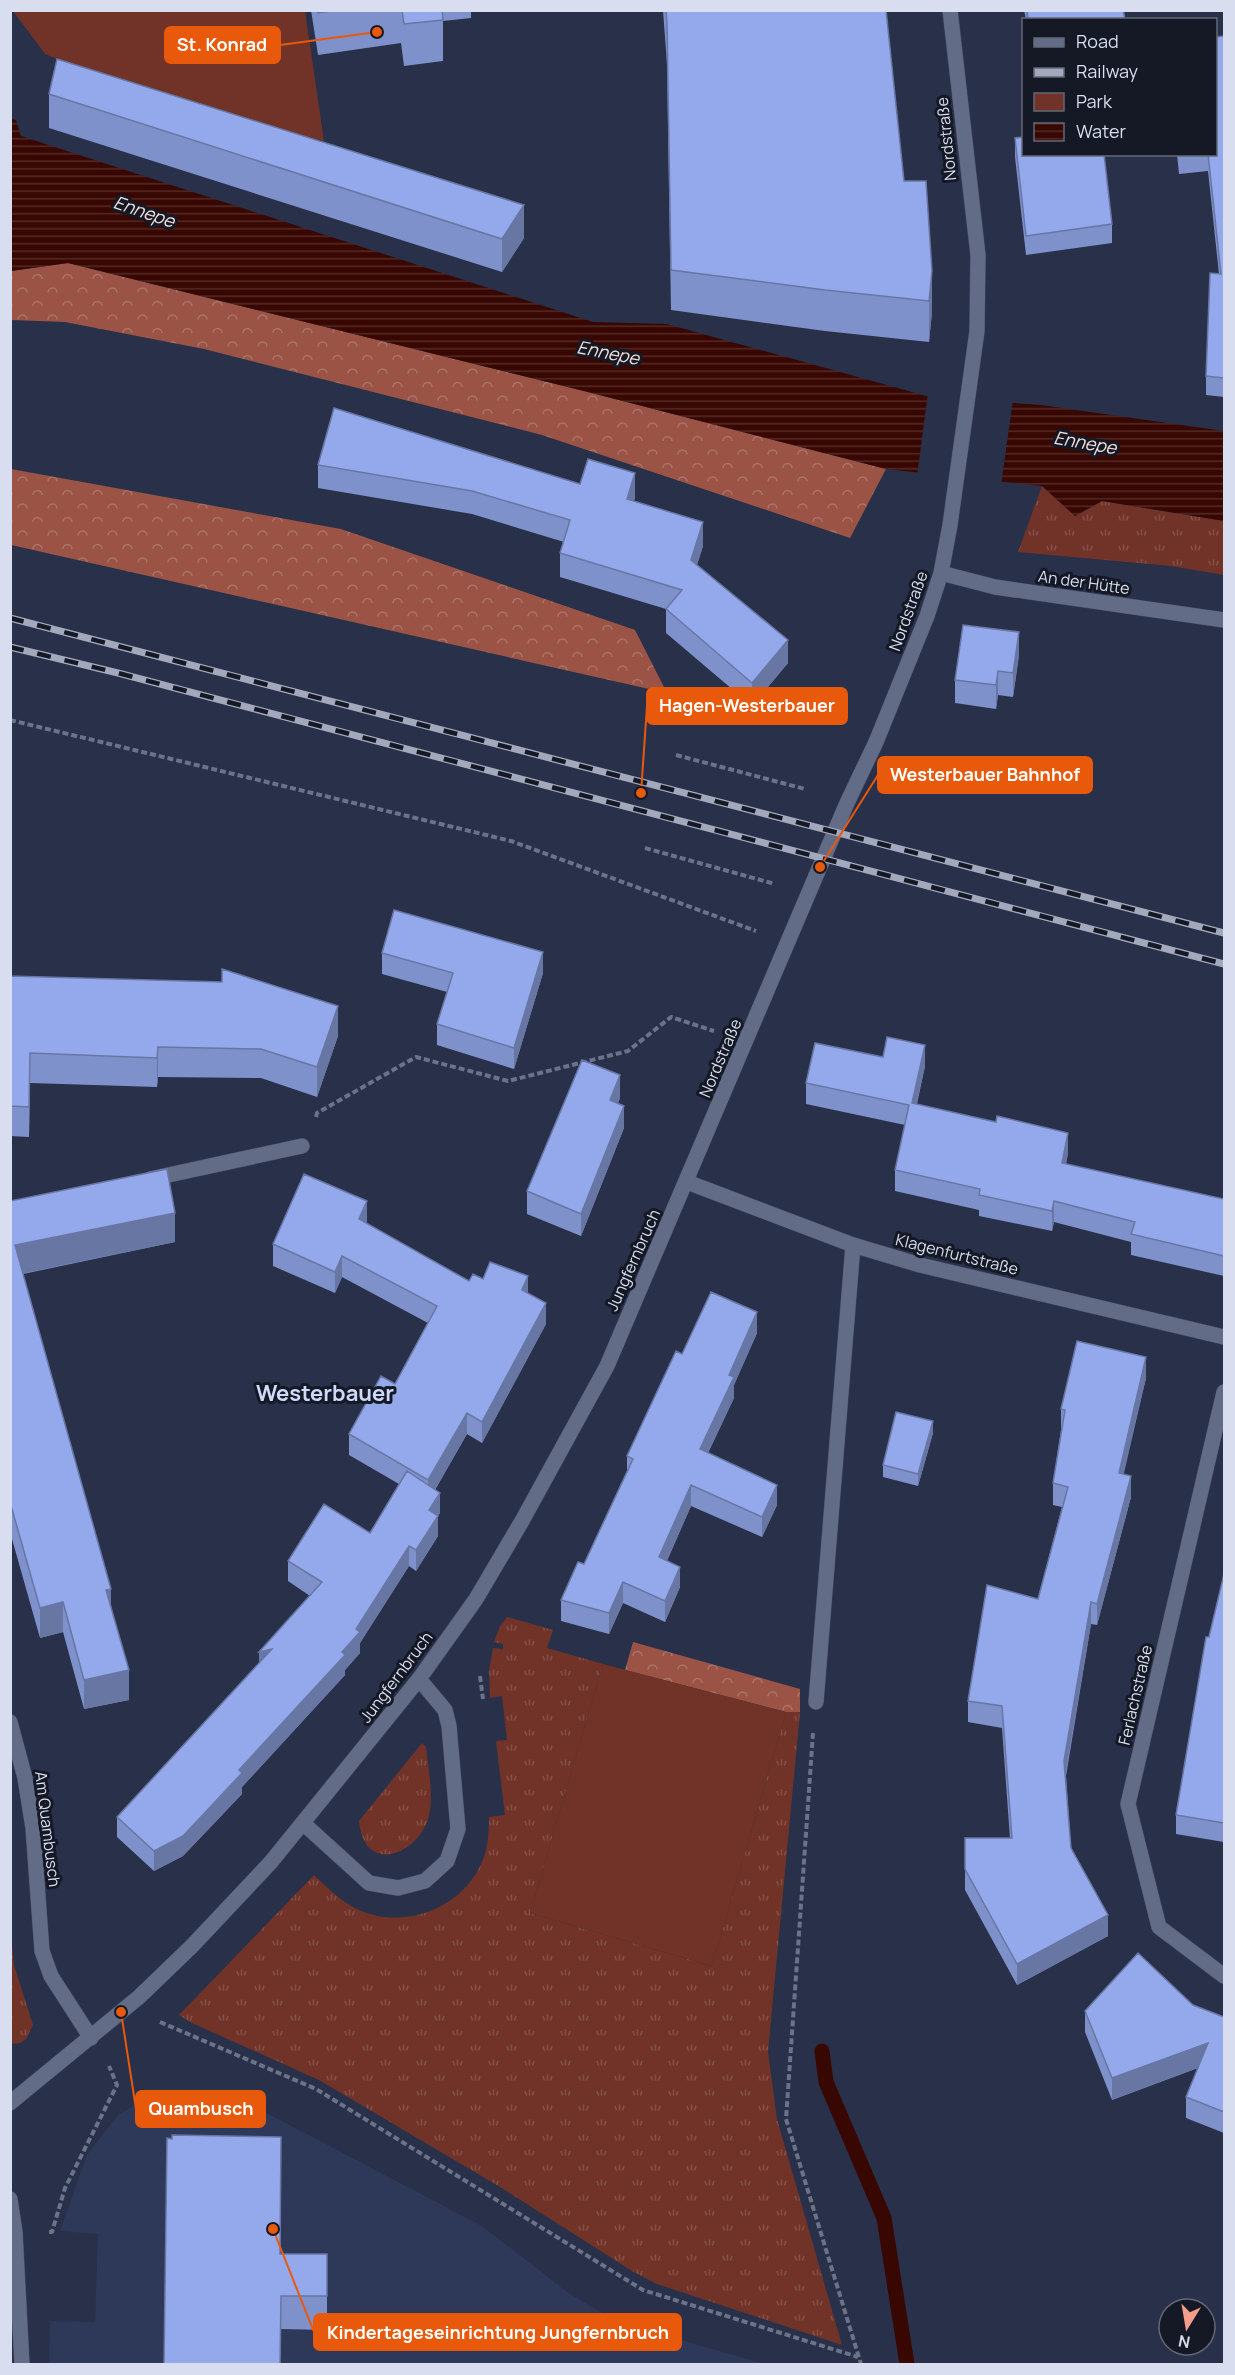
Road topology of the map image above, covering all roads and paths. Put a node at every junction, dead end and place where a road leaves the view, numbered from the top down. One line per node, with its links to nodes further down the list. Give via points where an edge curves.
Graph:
1 (950, 10): 2 (street, Nordstraße, via 978,255 977,331)
2 (941, 573): 3 (street, An der Hütte, via 995,588); 14 (street, Nordstraße, via 876,742)
3 (1224, 620)
4 (10, 720): 9 (path, via 511,841)
5 (676, 755): 6 (path)
6 (805, 789)
7 (645, 848): 8 (path)
8 (775, 884)
9 (749, 928)
10 (703, 1027): 11 (path, via 671,1017 628,1051 508,1081 417,1057 317,1113)
11 (313, 1124)
12 (302, 1146): 13 (street)
13 (139, 1181)
14 (687, 1182): 15 (street, Klagenfurtstraße); 19 (street, Jungfernbruch, via 607,1366 476,1599)
15 (853, 1245): 16 (street, Klagenfurtstraße); 21 (street)
16 (1224, 1337)
17 (1224, 1392): 24 (street, Ferlachstraße, via 1128,1804 1159,1927)
18 (480, 1676): 20 (path)
19 (419, 1679): 23 (street, Jungfernbruch); 23 (street, via 445,1710 449,1726 458,1829 447,1861 425,1881 398,1888 369,1883)
20 (483, 1699)
21 (816, 1702): 31 (path, via 786,2119)
22 (10, 1722): 26 (street, Am Quambusch, via 33,1828 42,1951 51,1976)
23 (304, 1824): 26 (street, Jungfernbruch, via 192,1946)
24 (1224, 1976)
25 (159, 2022): 31 (path, via 316,2089 643,2290)
26 (91, 2038): 28 (street, Jungfernbruch)
27 (109, 2065): 30 (path, via 117,2085 65,2188 52,2232)
28 (10, 2103)
29 (10, 2199): 30 (street)
30 (15, 2232): 32 (street)
31 (858, 2357): 33 (path)
32 (22, 2364)
33 (861, 2364)

